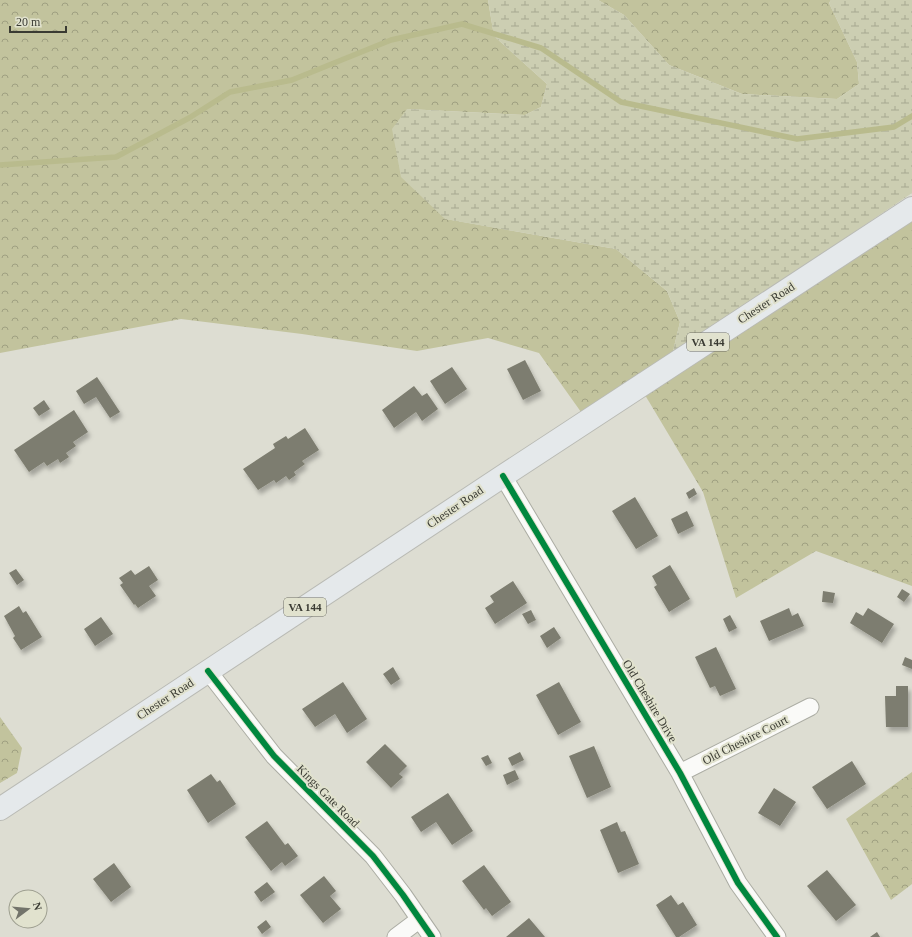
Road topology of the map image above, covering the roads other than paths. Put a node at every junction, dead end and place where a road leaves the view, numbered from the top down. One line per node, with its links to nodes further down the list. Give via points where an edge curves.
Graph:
1 (912, 208): 2 (main road, Chester Road / VA 144)
2 (503, 476): 3 (main road, Chester Road / VA 144); 5 (street, Old Cheshire Drive)
3 (208, 671): 6 (main road, Chester Road / VA 144); 7 (street, Kings Gate Road, via 274,756 373,856)
4 (810, 707): 5 (street, Old Cheshire Court)
5 (680, 773): 10 (street, Old Cheshire Drive, via 738,883)
6 (0, 809)
7 (420, 919): 8 (street); 9 (street, Kings Gate Road)
8 (396, 937)
9 (432, 937)
10 (777, 937)

